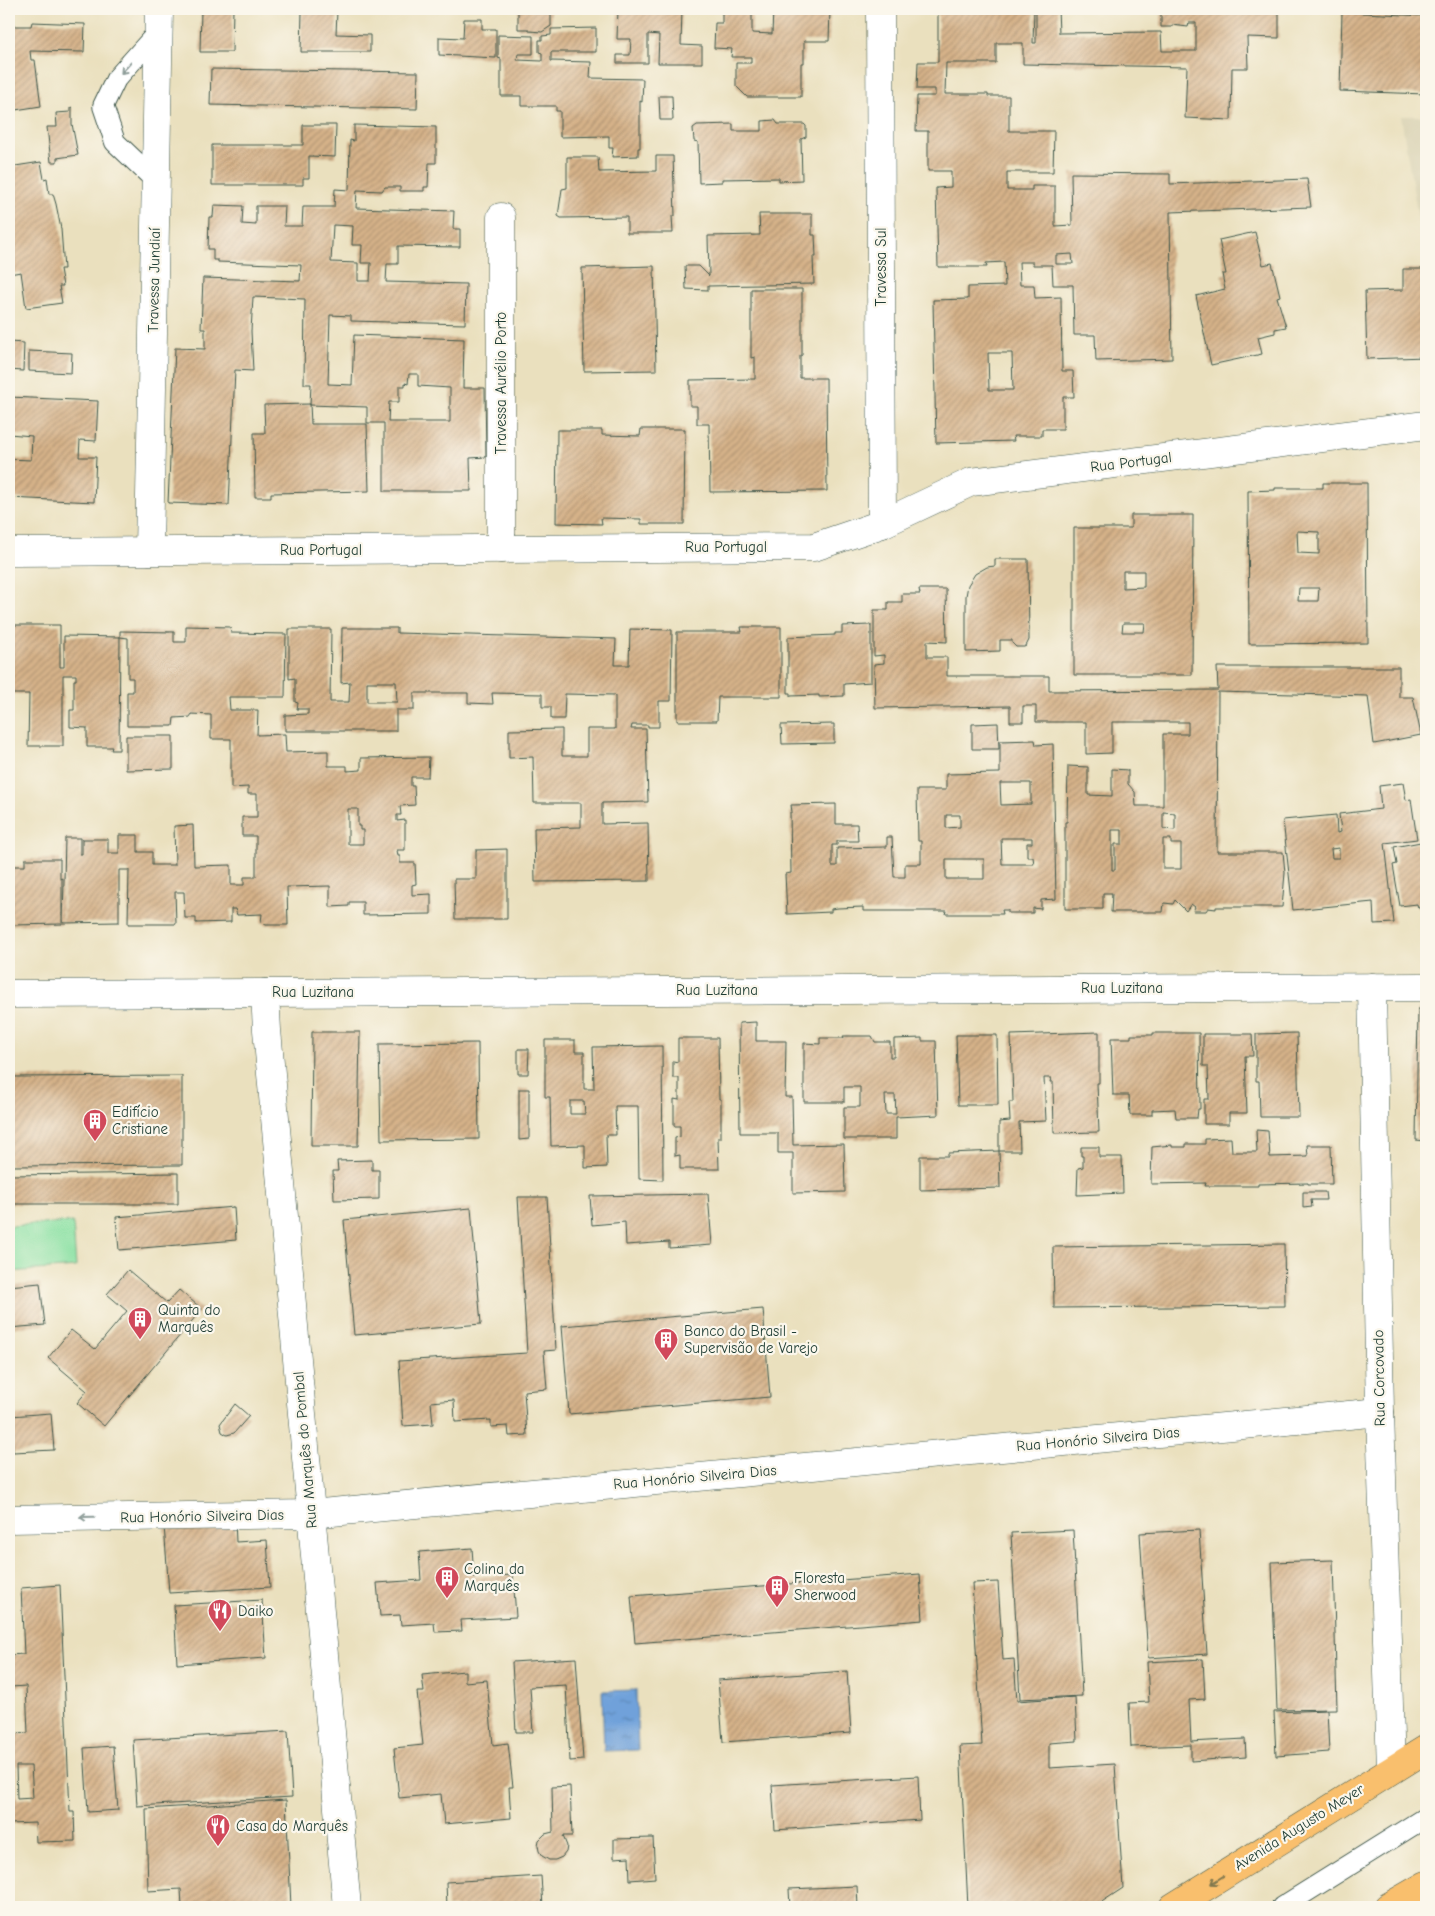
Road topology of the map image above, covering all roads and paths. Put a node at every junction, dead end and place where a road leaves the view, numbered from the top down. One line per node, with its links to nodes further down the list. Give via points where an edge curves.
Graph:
1 (880, 9): 6 (street, Travessa Sul)
2 (159, 20): 3 (street, Travessa Jundiaí); 3 (lane, one-way to 3, via 116,79 103,106 115,142)
3 (156, 181): 8 (street, Travessa Jundiaí)
4 (501, 217): 7 (street, Travessa Aurélio Porto)
5 (1426, 425): 6 (street, Rua Portugal, via 971,482)
6 (882, 524): 7 (street, Rua Portugal, via 814,547)
7 (501, 549): 8 (street, Rua Portugal)
8 (149, 551): 9 (street, Rua Portugal)
9 (9, 552)
10 (1372, 987): 11 (street, Rua Luzitana); 12 (street, Rua Luzitana); 14 (street, Rua Corcovado)
11 (1426, 987)
12 (265, 993): 13 (street, Rua Luzitana); 15 (street, Rua Marquês do Pombal)
13 (9, 994)
14 (1380, 1412): 15 (street, Rua Honório Silveira Dias); 18 (street, Rua Corcovado)
15 (311, 1514): 16 (street, Rua Honório Silveira Dias, one-way to 16); 22 (street, Rua Marquês do Pombal)
16 (9, 1519)
17 (1426, 1749): 18 (main road, Avenida Augusto Meyer)
18 (1391, 1770): 23 (main road, Avenida Augusto Meyer, one-way to 23)
19 (1426, 1817): 24 (lane)
20 (1426, 1885): 21 (main road)
21 (1393, 1906)
22 (346, 1907)
23 (1173, 1907)
24 (1282, 1907)

